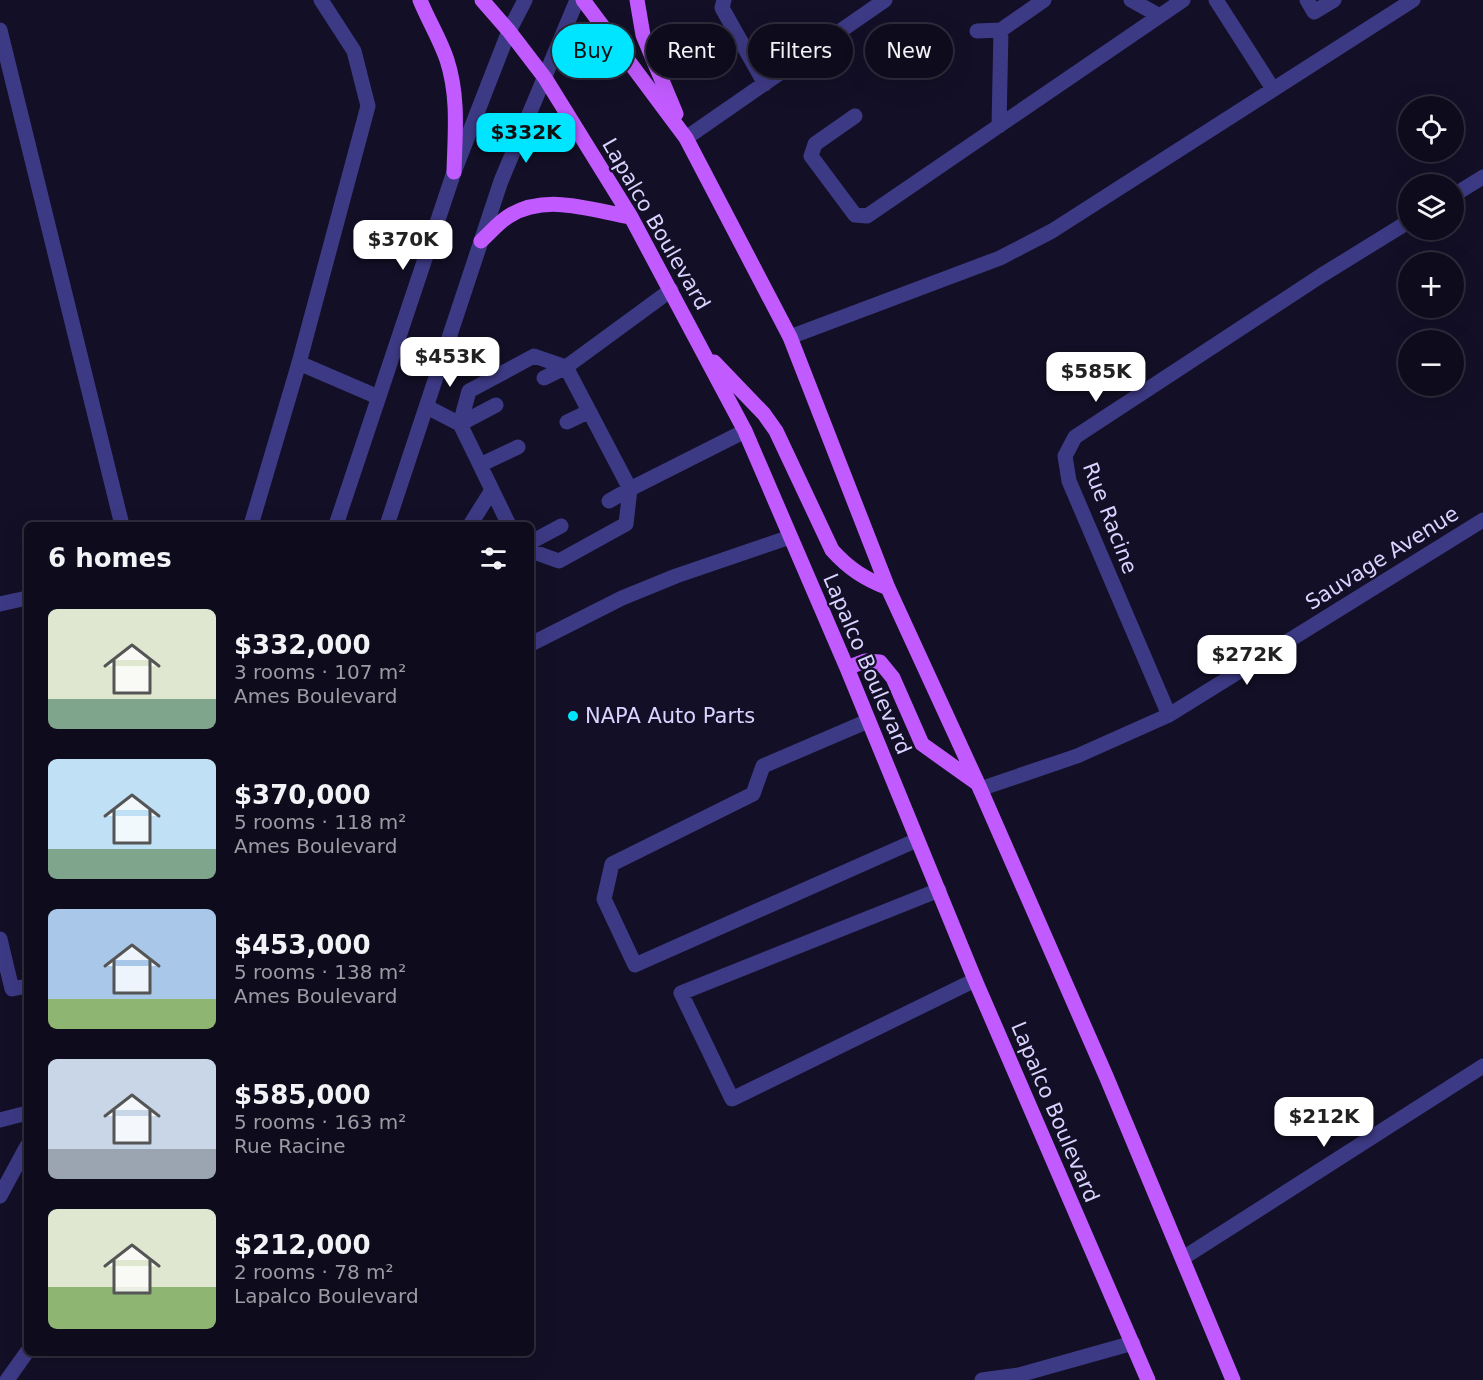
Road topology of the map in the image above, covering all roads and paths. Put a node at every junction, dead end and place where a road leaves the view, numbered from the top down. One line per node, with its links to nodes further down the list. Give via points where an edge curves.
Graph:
1 (321, 0): 37 (street, via 354,51 368,106)
2 (420, 0): 28 (main road, via 447,60 454,90)
3 (482, 0): 20 (main road, Lapalco Boulevard)
4 (525, 0): 20 (street)
5 (577, 0): 22 (street)
6 (583, 0): 27 (main road)
7 (637, 0): 27 (main road, via 643,35)
8 (724, 0): 23 (street, via 722,8)
9 (885, 0): 23 (street)
10 (1044, 0): 19 (street)
11 (1131, 0): 17 (street)
12 (1184, 0): 17 (street)
13 (1216, 0): 24 (street)
14 (1307, 0): 15 (street, via 1314,12)
15 (1334, 0)
16 (1413, 0): 24 (street)
17 (1160, 16): 26 (street)
18 (0, 30): 53 (street)
19 (1001, 30): 21 (street); 26 (street)
20 (509, 31): 22 (main road, Lapalco Boulevard); 28 (street)
21 (977, 31)
22 (545, 78): 31 (main road, Lapalco Boulevard); 33 (street, via 501,181)
23 (765, 84): 27 (street)
24 (1273, 89): 35 (street, via 1052,231 1000,258)
25 (855, 116): 26 (street, via 815,144 811,156 855,215 867,216)
26 (999, 126)
27 (686, 138): 35 (main road)
28 (454, 172): 40 (street)
29 (1483, 177): 30 (street)
30 (1464, 189)
31 (631, 217): 33 (main road, via 556,203 541,204 508,217); 34 (main road, Lapalco Boulevard)
32 (1398, 228): 68 (street, Rue Racine, via 1075,437 1065,456 1069,481)
33 (481, 241): 42 (street)
34 (671, 290): 36 (main road, Lapalco Boulevard); 38 (street)
35 (790, 337): 63 (main road)
36 (702, 349): 46 (main road, Lapalco Boulevard); 63 (main road, via 776,431 832,550 864,578)
37 (299, 363): 40 (street); 54 (street)
38 (566, 367): 39 (street); 43 (street); 45 (street, via 534,356 469,391)
39 (544, 378)
40 (378, 397): 55 (street)
41 (496, 405): 45 (street)
42 (427, 406): 45 (street); 56 (street)
43 (588, 412): 44 (street); 49 (street)
44 (567, 422)
45 (460, 424): 48 (street)
46 (745, 431): 49 (street); 60 (main road, Lapalco Boulevard)
47 (518, 447): 48 (street)
48 (480, 465): 50 (street)
49 (630, 489): 51 (street); 62 (street, via 626,524 559,561)
50 (492, 490): 57 (street); 58 (street)
51 (609, 501)
52 (1483, 520): 68 (street, Sauvage Avenue)
53 (121, 522)
54 (252, 522)
55 (337, 522)
56 (388, 522)
57 (472, 522)
58 (508, 522)
59 (561, 526): 61 (street)
60 (790, 537): 66 (street, via 622,598); 67 (main road, Lapalco Boulevard)
61 (534, 540)
62 (534, 552)
63 (888, 588): 70 (main road)
64 (24, 599): 65 (street)
65 (0, 604)
66 (534, 642)
67 (847, 668): 69 (main road, Lapalco Boulevard); 70 (main road, via 865,661 880,662 893,678 922,744)
68 (1169, 715): 70 (street, Sauvage Avenue, via 1077,756)
69 (868, 721): 71 (main road, Lapalco Boulevard); 71 (street, via 763,766 753,794 612,864 604,898 635,965)
70 (979, 787): 81 (main road)
71 (918, 840): 72 (main road, Lapalco Boulevard)
72 (939, 890): 74 (main road, Lapalco Boulevard); 74 (street, via 681,993 732,1099)
73 (0, 939): 75 (street, via 12,989)
74 (975, 980): 82 (main road, Lapalco Boulevard)
75 (24, 987)
76 (1483, 1066): 81 (street)
77 (24, 1114): 78 (street)
78 (0, 1120)
79 (24, 1152): 80 (street)
80 (0, 1196)
81 (1183, 1258): 87 (main road)
82 (1132, 1343): 85 (street, via 1019,1375); 86 (main road, Lapalco Boulevard)
83 (24, 1356): 84 (street)
84 (7, 1380)
85 (982, 1380)
86 (1148, 1380)
87 (1233, 1380)

